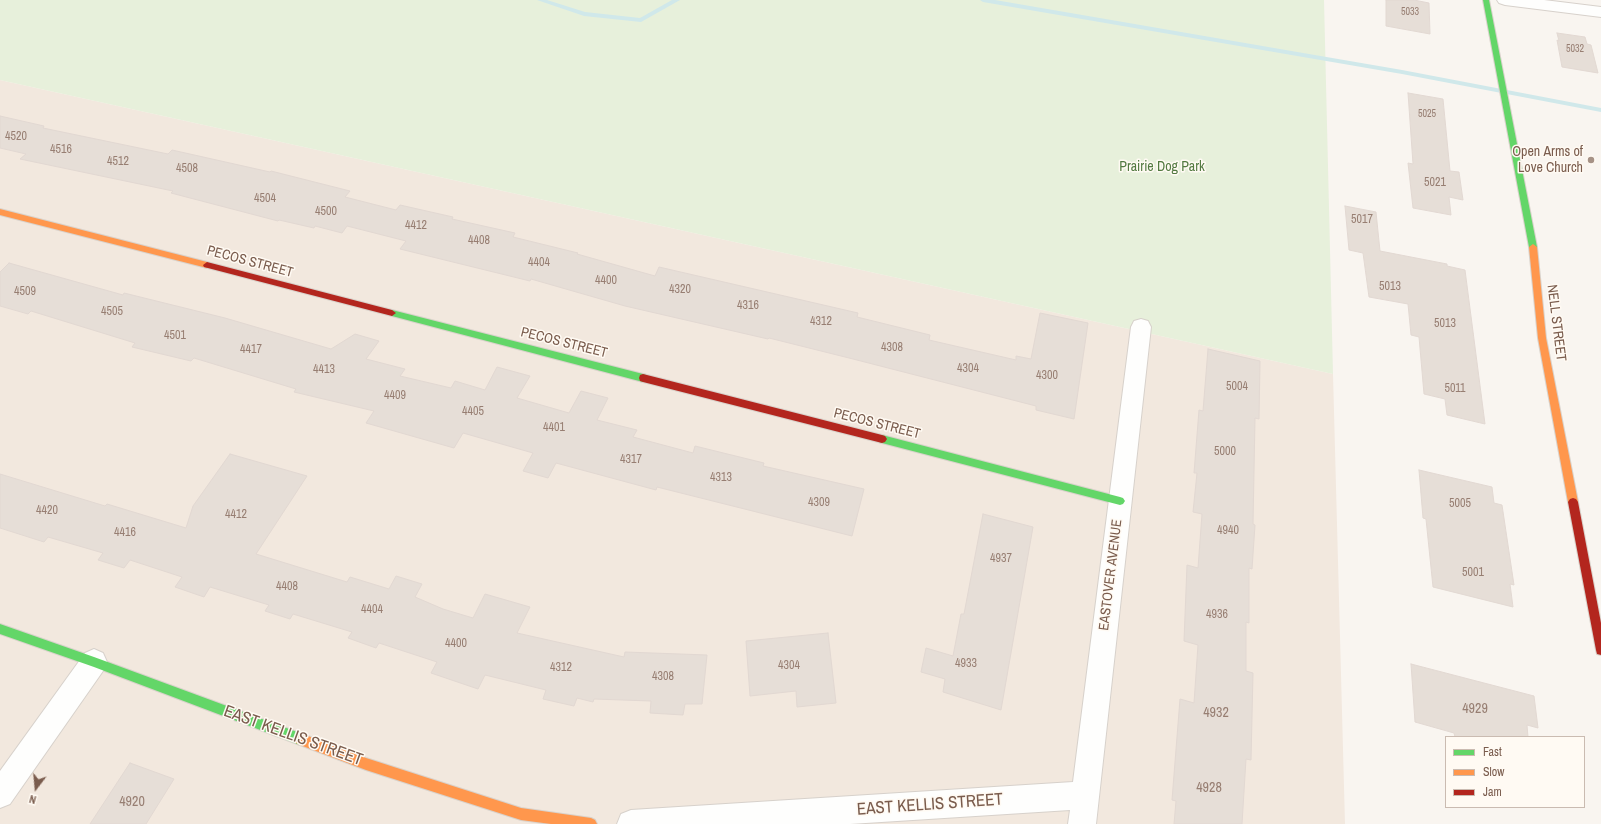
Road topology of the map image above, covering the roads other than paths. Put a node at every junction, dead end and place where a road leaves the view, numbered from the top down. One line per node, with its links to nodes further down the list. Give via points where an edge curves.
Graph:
1 (1486, 0): 8 (street, NELL STREET, via 1533,244 1542,338)
2 (1505, 0): 3 (street)
3 (1601, 12)
4 (0, 212): 6 (street, PECOS STREET)
5 (1141, 327): 6 (street, EASTOVER AVENUE)
6 (1120, 501): 11 (street, EASTOVER AVENUE)
7 (0, 629): 9 (street, EAST KELLIS STREET)
8 (1601, 650)
9 (94, 662): 10 (street); 12 (street, EAST KELLIS STREET)
10 (0, 794)
11 (1085, 795): 14 (street, EAST KELLIS STREET); 15 (street, EASTOVER AVENUE)
12 (519, 819): 13 (street, EAST KELLIS STREET)
13 (591, 824)
14 (631, 824)
15 (1082, 824)

